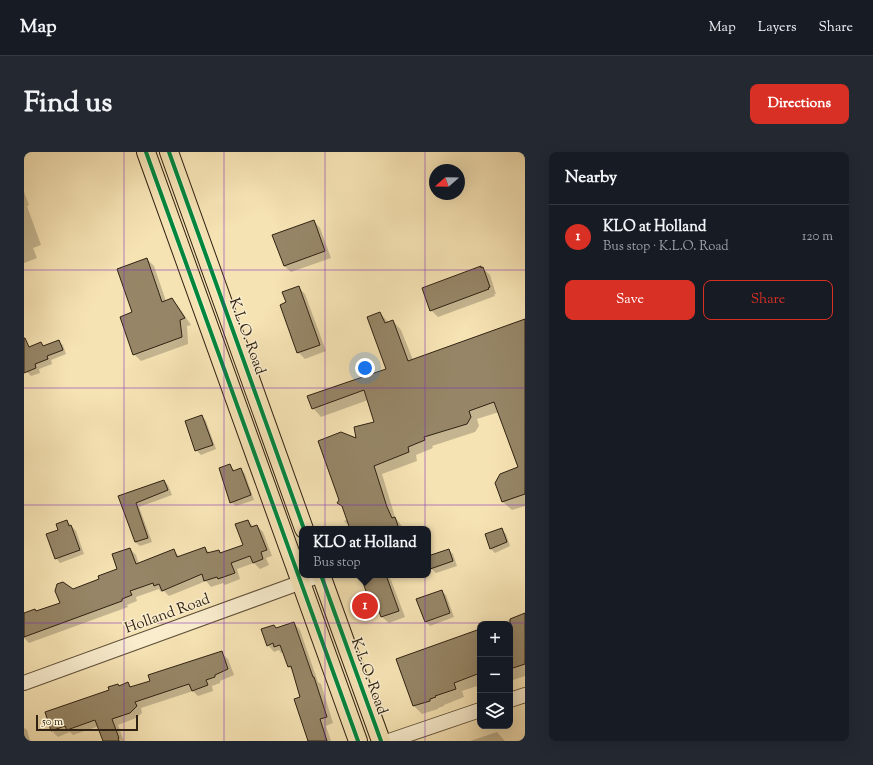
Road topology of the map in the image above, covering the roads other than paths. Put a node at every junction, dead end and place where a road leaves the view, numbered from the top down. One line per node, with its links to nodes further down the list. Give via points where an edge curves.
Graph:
1 (146, 152): 4 (main road)
2 (168, 152): 3 (main road, K.L.O. Road)
3 (303, 526)
4 (299, 577)
5 (299, 578): 8 (main road)
6 (314, 578): 8 (street, Holland Road)
7 (322, 578): 14 (main road, K.L.O. Road)
8 (301, 583): 9 (street, Holland Road); 13 (main road)
9 (24, 684)
10 (525, 694): 11 (street)
11 (513, 699)
12 (477, 711): 15 (street)
13 (358, 741)
14 (381, 741)
15 (389, 741)

